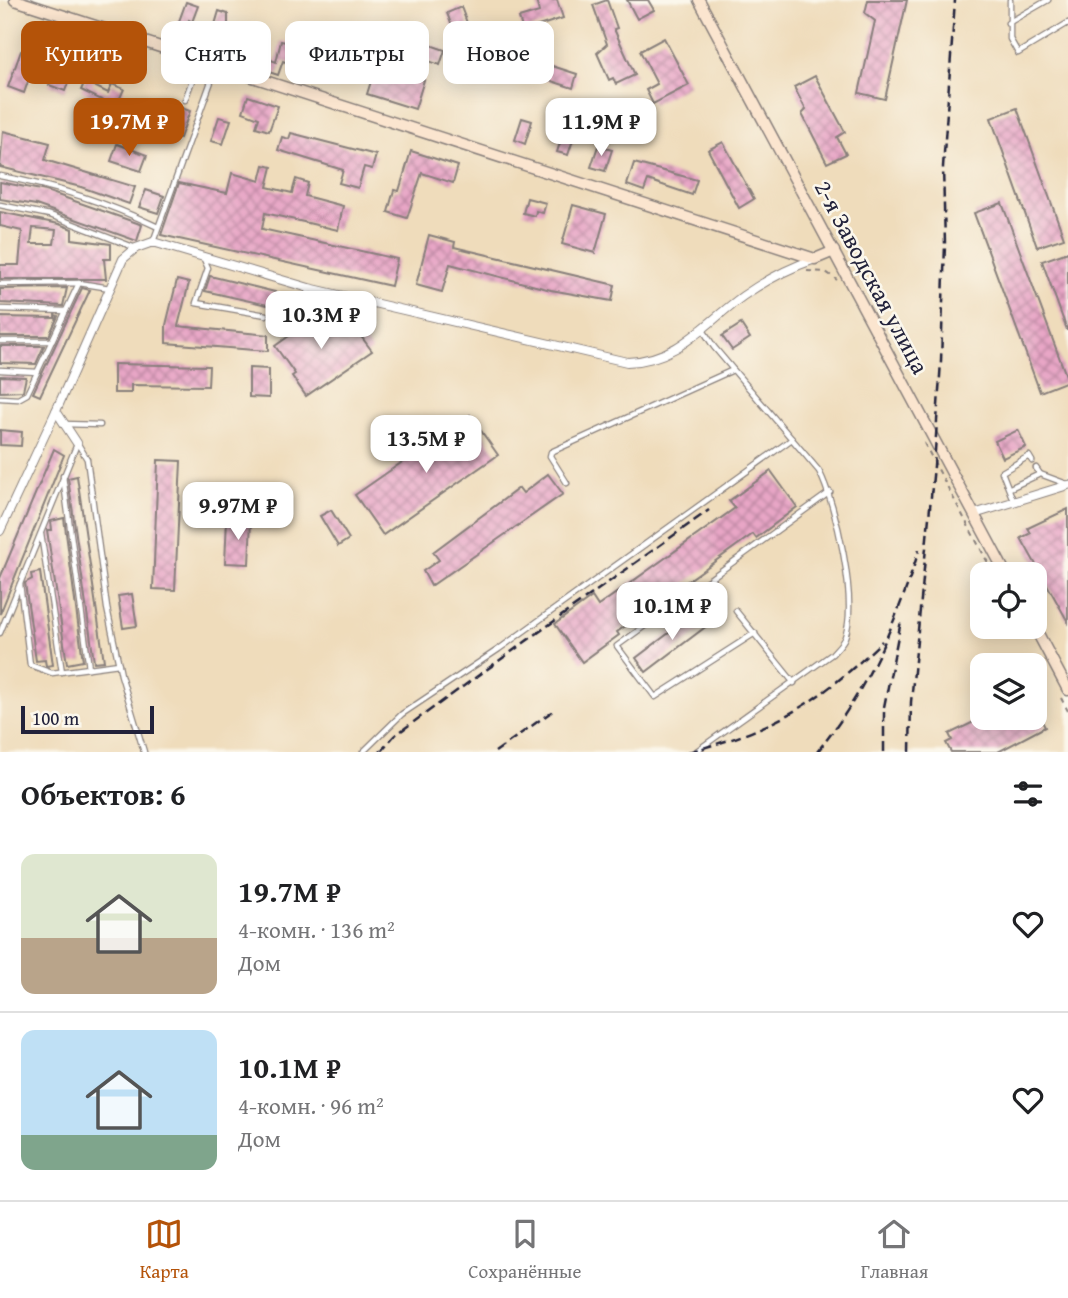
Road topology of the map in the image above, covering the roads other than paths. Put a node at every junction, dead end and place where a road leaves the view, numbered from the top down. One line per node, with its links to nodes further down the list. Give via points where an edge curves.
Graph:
1 (15, 0): 7 (street)
2 (699, 0): 17 (street, 2-я Заводская улица)
3 (1010, 0): 5 (lane)
4 (1048, 0): 5 (lane)
5 (1008, 23): 6 (lane, via 1018,53)
6 (1068, 23)
7 (161, 47)
8 (271, 83): 19 (street)
9 (191, 84): 11 (lane)
10 (209, 84): 14 (lane)
11 (185, 100)
12 (0, 176): 14 (lane, via 116,207)
13 (0, 205): 16 (lane, via 50,215)
14 (158, 227): 15 (lane)
15 (153, 242): 16 (street); 18 (street)
16 (136, 248): 22 (street, via 124,259)
17 (834, 251): 19 (street); 49 (street, 2-я Заводская улица)
18 (204, 258): 23 (street); 26 (lane, via 208,268 196,303)
19 (815, 260): 28 (street, via 789,267 742,297)
20 (79, 283): 21 (lane); 22 (lane); 25 (lane)
21 (0, 284)
22 (111, 288): 35 (street)
23 (309, 288): 27 (lane, via 307,304); 28 (street, via 627,362 644,362 673,350)
24 (0, 309): 25 (lane)
25 (66, 311): 30 (lane)
26 (266, 315)
27 (280, 324)
28 (703, 330): 32 (lane)
29 (0, 341): 30 (lane)
30 (52, 341): 33 (lane)
31 (0, 370): 33 (lane)
32 (733, 370): 38 (lane); 44 (lane, via 551,452)
33 (38, 372): 34 (lane, via 27,394 18,399)
34 (0, 398)
35 (56, 411): 36 (street); 50 (street)
36 (63, 424): 37 (lane); 39 (street)
37 (100, 425)
38 (792, 439): 47 (lane); 64 (lane, via 402,713)
39 (77, 443): 43 (lane); 58 (lane, via 87,460)
40 (1032, 461): 46 (lane, via 1029,456 1002,472)
41 (1036, 468): 42 (lane)
42 (1040, 474): 45 (lane); 46 (lane)
43 (63, 475): 51 (lane); 59 (lane)
44 (567, 483)
45 (1068, 485): 48 (street)
46 (1010, 488): 48 (lane)
47 (830, 492): 56 (lane, via 617,646 655,697); 61 (lane, via 840,524 849,606 845,637 832,654)
48 (1013, 500): 49 (street)
49 (974, 514): 52 (street, 2-я Заводская улица)
50 (0, 531)
51 (41, 531): 53 (lane); 60 (lane)
52 (1000, 562)
53 (20, 583): 55 (lane); 60 (lane, via 30,664 37,670)
54 (736, 611): 56 (lane)
55 (0, 633)
56 (755, 633): 61 (lane)
57 (1041, 639): 62 (street)
58 (118, 664): 59 (lane); 63 (lane)
59 (89, 668): 60 (lane)
60 (62, 672)
61 (794, 683): 65 (lane)
62 (1068, 690)
63 (144, 752)
64 (363, 752)
65 (695, 752)

